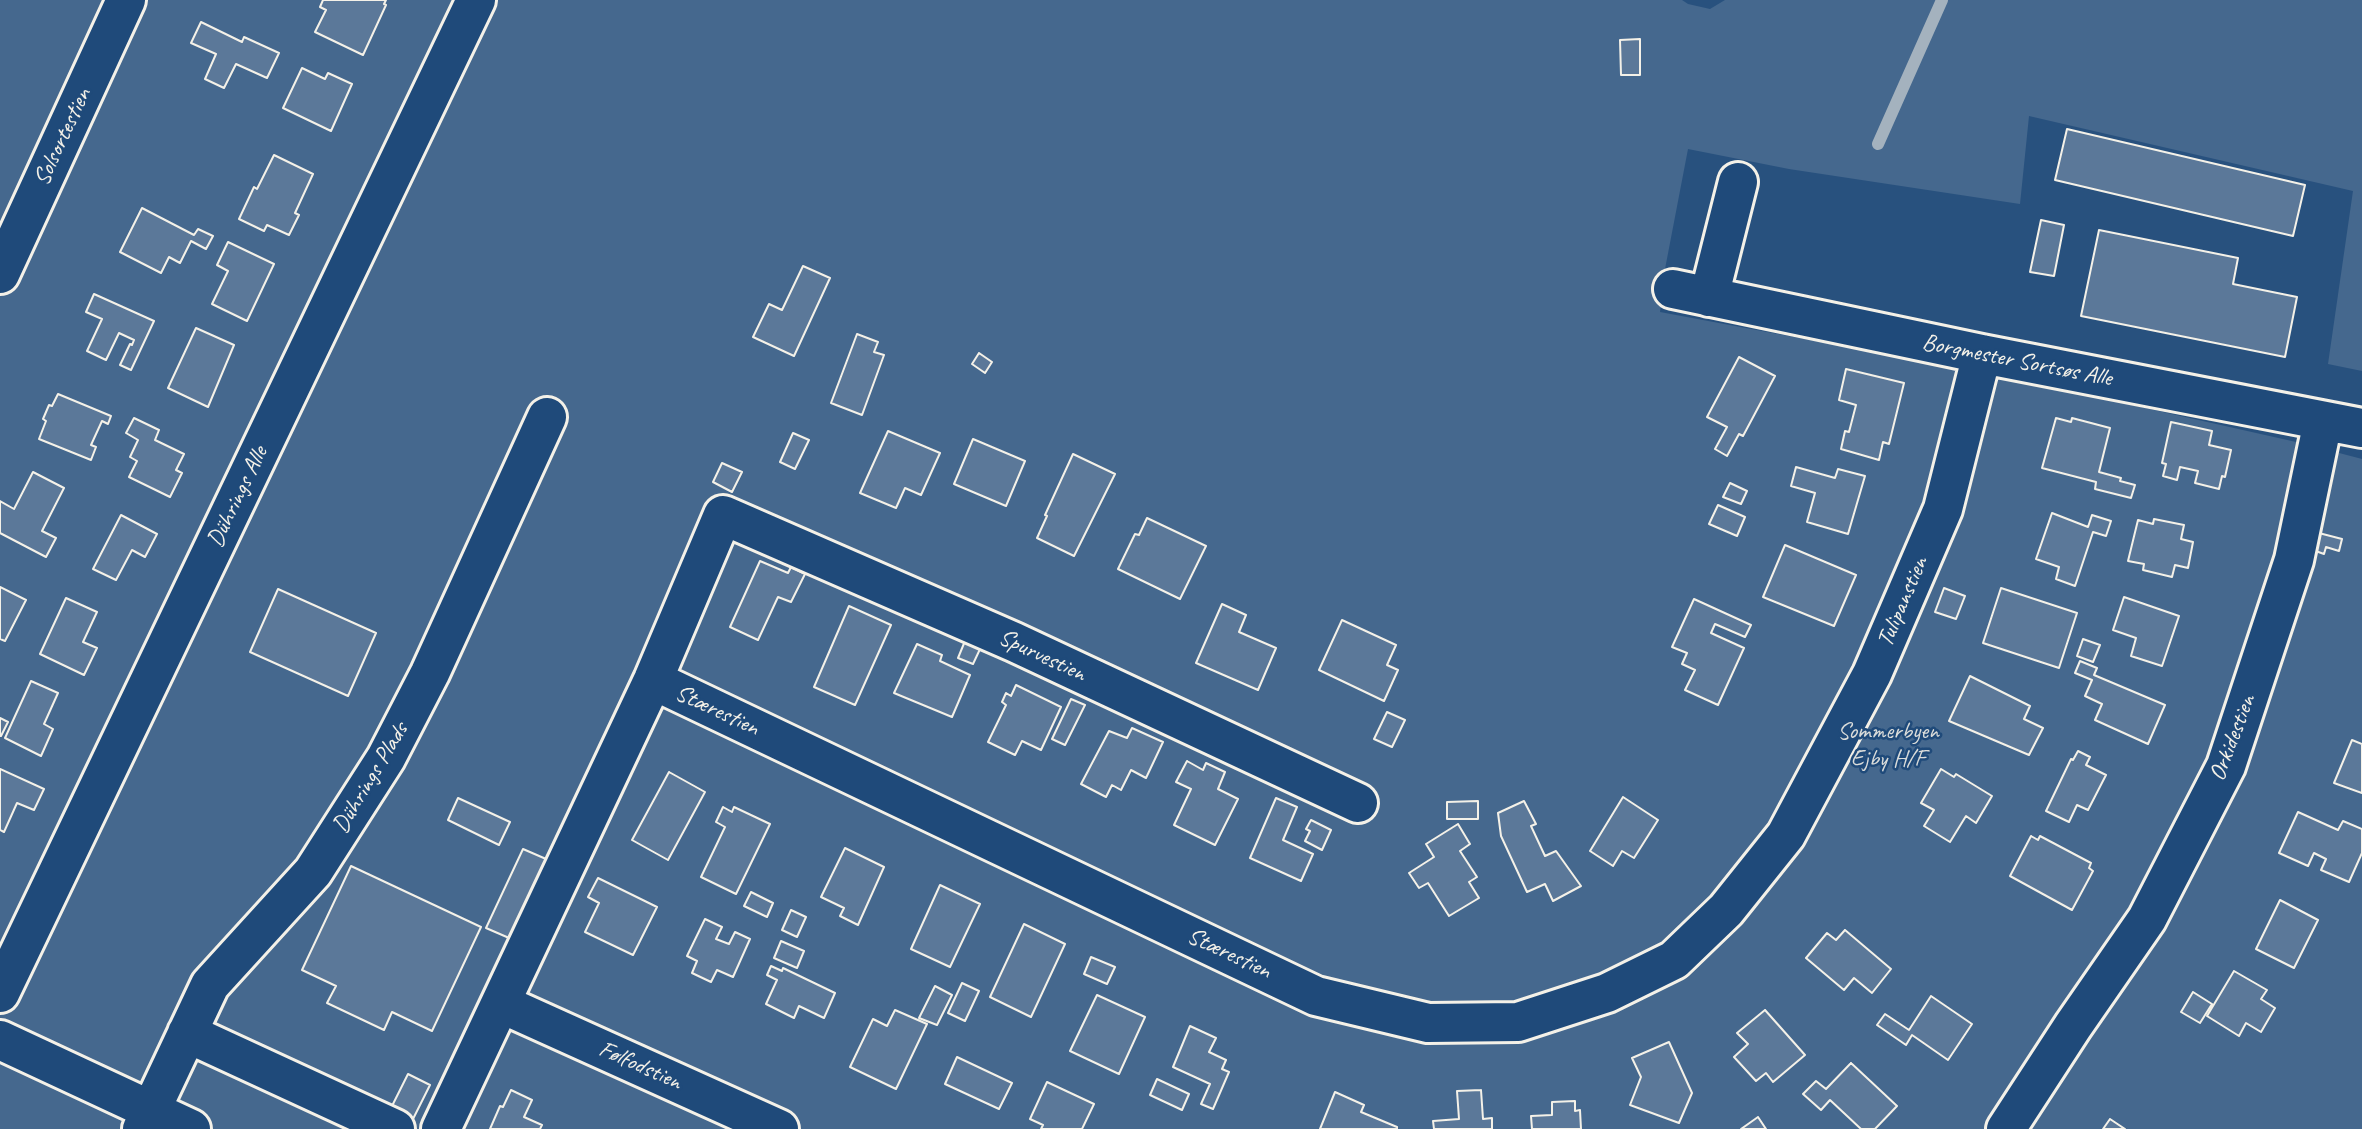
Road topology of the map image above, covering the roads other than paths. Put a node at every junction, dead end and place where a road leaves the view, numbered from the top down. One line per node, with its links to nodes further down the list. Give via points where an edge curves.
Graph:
1 (126, 0): 4 (lane, Solsortestien)
2 (476, 0): 12 (lane, Dührings Alle)
3 (1738, 182): 5 (lane, Borgmester Sortsøs Alle, via 1691,293)
4 (0, 274)
5 (1982, 354): 7 (lane, Borgmester Sortsøs Alle); 11 (lane, Tulipanstien, via 1943,509 1872,674)
6 (547, 417): 14 (lane, Dührings Plads, via 386,758 313,872 210,985)
7 (2323, 421): 8 (lane, Borgmester Sortsøs Alle); 21 (lane, Orkidestien, via 2294,560 2226,766 2147,919)
8 (2362, 428)
9 (653, 680): 10 (lane, Spurvestien, via 723,515 1014,642); 11 (lane, Stærestien, via 1316,996 1428,1023 1518,1022 1607,993 1674,960 1726,910); 13 (lane)
10 (1358, 803)
11 (1786, 835)
12 (0, 993)
13 (502, 1004): 19 (lane); 20 (lane, Følfodstien)
14 (187, 1034): 16 (lane, Dührings Plads); 18 (lane)
15 (0, 1040): 16 (lane)
16 (146, 1120): 17 (lane)
17 (191, 1129)
18 (396, 1129)
19 (441, 1129)
20 (779, 1129)
21 (2007, 1129)

